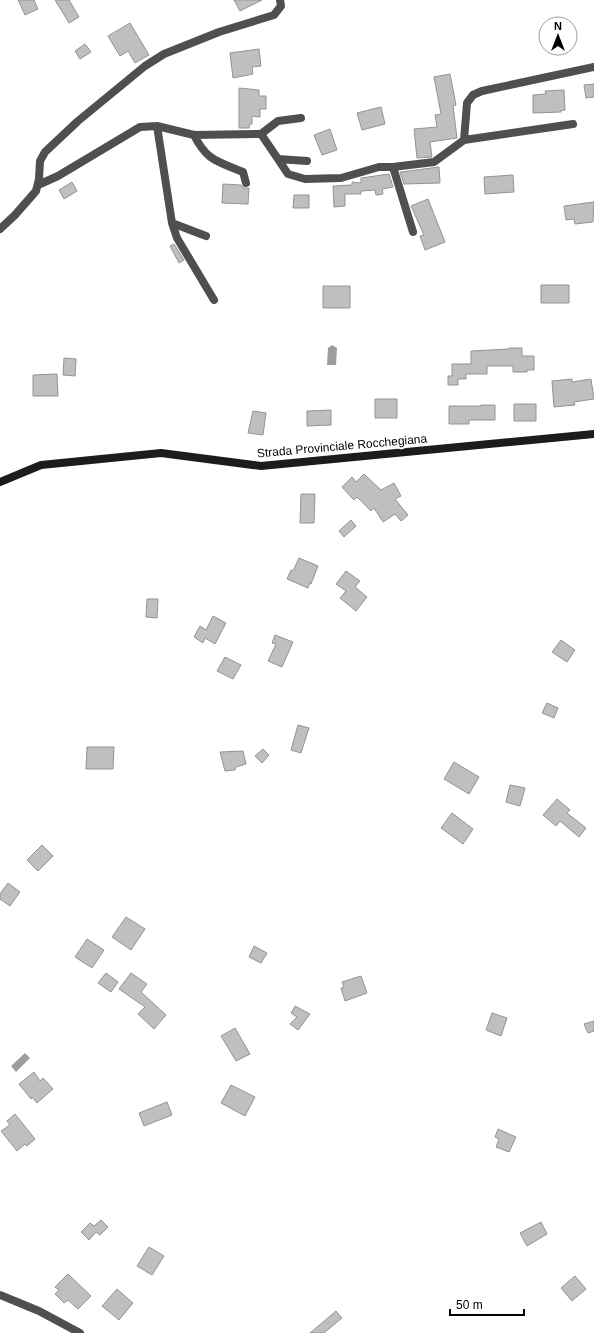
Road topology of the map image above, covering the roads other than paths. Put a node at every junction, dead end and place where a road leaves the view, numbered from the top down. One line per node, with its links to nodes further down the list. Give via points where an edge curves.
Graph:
1 (280, 0): 13 (street, via 281,6 274,15 178,48 145,66 45,152 40,161)
2 (594, 67): 8 (street, via 473,95 466,104)
3 (301, 118): 6 (street, via 278,121)
4 (573, 124): 8 (street)
5 (157, 126): 7 (street); 13 (street, via 140,127 58,176); 14 (street)
6 (261, 134): 7 (street); 9 (street)
7 (194, 135): 12 (street, via 200,147 212,159 243,172)
8 (464, 140): 11 (street, via 434,162)
9 (278, 159): 10 (street); 11 (street, via 288,174 305,179 341,178 379,167)
10 (306, 161)
11 (393, 167): 16 (street)
12 (246, 183)
13 (38, 184): 15 (street, via 36,191)
14 (172, 223): 17 (street); 18 (street, via 177,238)
15 (0, 229)
16 (413, 232)
17 (206, 236)
18 (214, 300)
19 (594, 434): 20 (main road, Strada Provinciale Rocchegiana, via 261,466 161,454 41,465)
20 (0, 482)
21 (0, 1296): 22 (street, via 39,1310)
22 (80, 1333)

